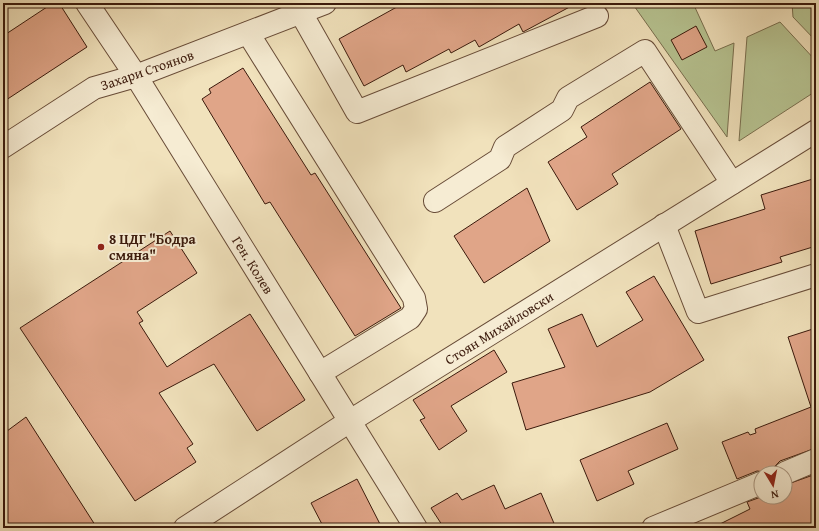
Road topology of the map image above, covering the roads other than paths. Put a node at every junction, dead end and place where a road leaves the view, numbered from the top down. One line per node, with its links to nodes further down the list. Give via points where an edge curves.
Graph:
1 (87, 3): 6 (street, Ген. Колев)
2 (326, 3): 3 (street, Захари Стоянов)
3 (299, 8): 4 (street, via 358,112); 5 (street, Захари Стоянов)
4 (597, 16)
5 (248, 33): 6 (street, Захари Стоянов); 13 (street, via 414,298 416,309 410,318)
6 (136, 76): 8 (street, Захари Стоянов, via 94,88); 13 (street, Ген. Колев)
7 (816, 132): 9 (street, Стоян Михайловски)
8 (3, 147)
9 (732, 183): 10 (street, via 645,51 568,98 562,110 504,147 500,159); 11 (street, Стоян Михайловски)
10 (436, 201)
11 (664, 225): 12 (street, via 698,312); 14 (street, Стоян Михайловски)
12 (816, 275)
13 (320, 373): 14 (street, Ген. Колев)
14 (350, 421): 18 (street, Стоян Михайловски); 19 (street, Ген. Колев)
15 (816, 460): 16 (street)
16 (793, 470)
17 (753, 486): 20 (street)
18 (186, 528)
19 (416, 528)
20 (653, 528)

